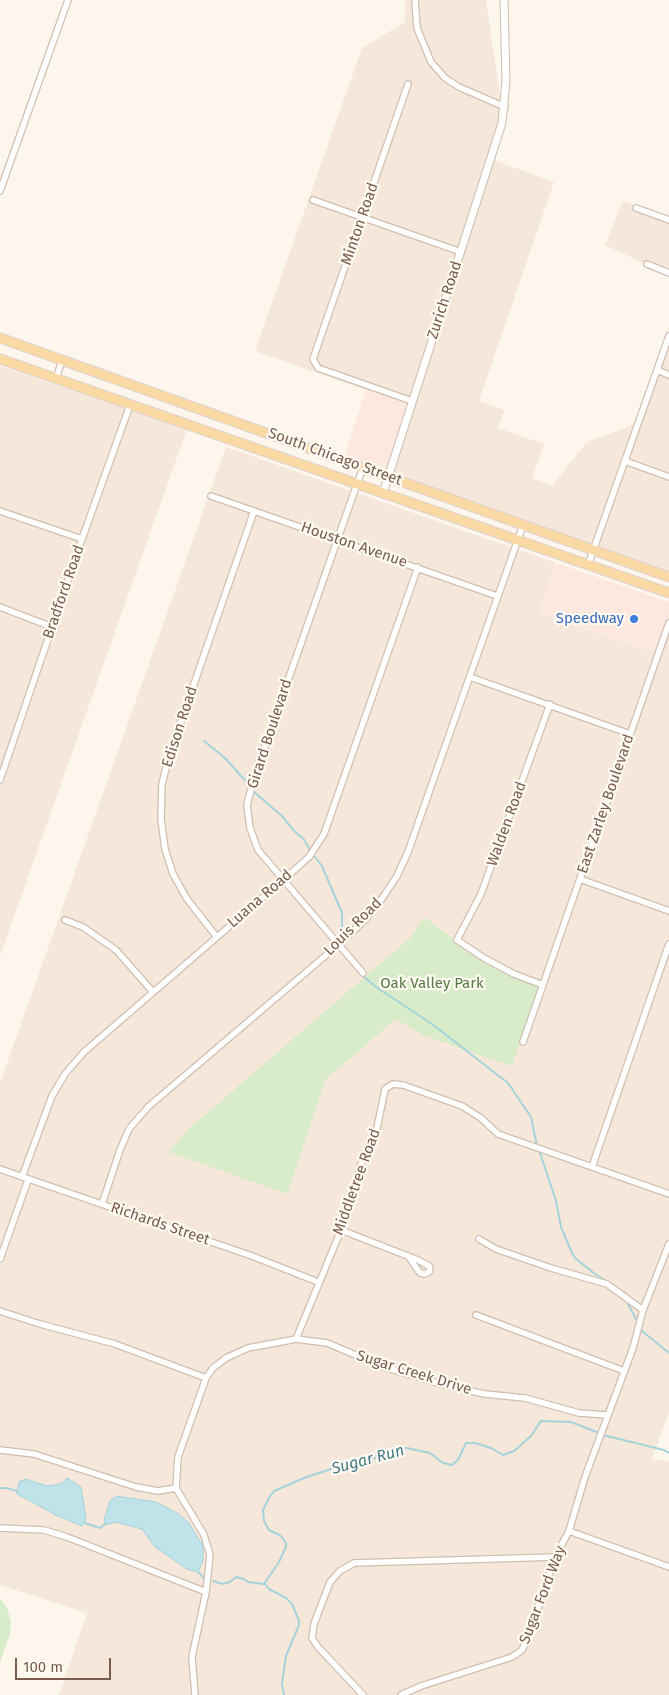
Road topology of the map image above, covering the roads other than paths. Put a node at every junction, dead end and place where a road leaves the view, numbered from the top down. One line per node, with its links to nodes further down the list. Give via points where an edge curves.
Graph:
1 (68, 0): 6 (street)
2 (415, 0): 5 (street, via 417,28 431,62 445,78 459,87)
3 (504, 0): 5 (street, Zurich Road)
4 (408, 84): 9 (street, Minton Road)
5 (505, 107): 11 (street, Zurich Road, via 499,138)
6 (0, 191)
7 (313, 200): 9 (street)
8 (636, 208): 10 (street)
9 (363, 218): 11 (street); 21 (street, Minton Road, via 313,359 318,368)
10 (669, 220)
11 (461, 252): 21 (street, Zurich Road)
12 (647, 264): 13 (street)
13 (669, 273)
14 (669, 336): 18 (street)
15 (0, 338): 17 (main road, South Chicago Street)
16 (0, 359): 20 (main road, South Chicago Street)
17 (62, 360): 20 (street); 24 (main road, South Chicago Street)
18 (657, 370): 19 (street); 23 (street)
19 (669, 375)
20 (56, 379): 22 (main road, South Chicago Street)
21 (412, 401): 25 (street, Zurich Road)
22 (130, 405): 27 (main road, South Chicago Street); 34 (street, Bradford Road)
23 (625, 461): 26 (street); 36 (street)
24 (362, 467): 25 (main road, South Chicago Street); 27 (street, Girard Boulevard)
25 (388, 476): 28 (street, Zurich Road); 32 (main road, South Chicago Street)
26 (669, 477)
27 (357, 483): 28 (main road, South Chicago Street); 33 (street, Girard Boulevard)
28 (383, 493): 35 (main road, South Chicago Street)
29 (211, 496): 31 (street, Houston Avenue)
30 (0, 511): 34 (street)
31 (254, 511): 33 (street, Houston Avenue); 53 (street, Edison Road, via 162,784 161,819 173,874)
32 (523, 525): 35 (street, Louis Road); 36 (main road, South Chicago Street)
33 (337, 539): 38 (street, Houston Avenue); 50 (street, Girard Boulevard, via 254,777 247,806 258,850)
34 (82, 540): 44 (street, Bradford Road)
35 (517, 540): 37 (main road, South Chicago Street); 41 (street, Louis Road)
36 (594, 550): 37 (street); 39 (main road, South Chicago Street)
37 (588, 566): 40 (main road, South Chicago Street)
38 (418, 567): 41 (street, Houston Avenue); 50 (street, Luana Road, via 324,834 309,856)
39 (669, 577)
40 (669, 593)
41 (497, 596): 45 (street, Louis Road)
42 (0, 607): 44 (street)
43 (669, 623): 47 (street, East Zarley Boulevard)
44 (52, 627): 48 (street, Bradford Road)
45 (470, 677): 46 (street); 55 (street, Louis Road, via 397,876 382,900)
46 (550, 704): 47 (street); 57 (street, Walden Road, via 481,894 457,940 514,974)
47 (630, 734): 49 (street, East Zarley Boulevard)
48 (0, 780)
49 (580, 879): 51 (street); 57 (street, East Zarley Boulevard)
50 (283, 880): 53 (street, Luana Road); 55 (street, Girard Boulevard)
51 (669, 911)
52 (65, 920): 58 (street, via 83,927 116,950)
53 (216, 936): 58 (street, Luana Road)
54 (669, 944): 60 (street)
55 (338, 945): 56 (street, Girard Boulevard); 64 (street, Louis Road, via 148,1107 130,1129 120,1150)
56 (363, 973)
57 (542, 985): 59 (street, East Zarley Boulevard)
58 (153, 992): 62 (street, Luana Road, via 84,1052 65,1074 43,1118)
59 (523, 1042)
60 (592, 1167): 63 (street, Middletree Road); 65 (street, Middletree Road, via 498,1134 462,1106 392,1084 385,1090 376,1134 361,1164)
61 (0, 1170): 62 (street, Richards Street)
62 (25, 1179): 64 (street, Richards Street); 69 (street, Luana Road)
63 (669, 1194)
64 (102, 1204): 70 (street, Richards Street)
65 (341, 1230): 68 (street); 70 (street, Middletree Road)
66 (479, 1239): 71 (street, via 496,1249 607,1284)
67 (669, 1244): 71 (street, Sugar Ford Way)
68 (408, 1256)
69 (0, 1259)
70 (318, 1282): 74 (street, Middletree Road)
71 (643, 1310): 75 (street, Sugar Ford Way)
72 (0, 1311): 76 (street, via 115,1344)
73 (476, 1314): 75 (street)
74 (296, 1339): 76 (street, Sugar Creek Drive, via 248,1348 226,1358); 77 (street, Sugar Creek Drive, via 327,1343 384,1367 451,1387 525,1398 579,1413)
75 (624, 1371): 77 (street, Sugar Ford Way)
76 (206, 1378): 79 (street, Sugar Creek Drive, via 178,1457)
77 (607, 1415): 81 (street, Sugar Ford Way)
78 (0, 1450): 79 (street, via 34,1454 136,1487 158,1491)
79 (176, 1488): 84 (street, via 204,1535 210,1555)
80 (0, 1528): 84 (street, via 44,1530)
81 (569, 1531): 82 (street, Sugar Ford Way); 83 (street)
82 (555, 1556): 86 (street, via 354,1563 340,1571 330,1582 312,1638); 87 (street, Sugar Ford Way, via 522,1650 512,1657)
83 (669, 1567)
84 (206, 1592): 85 (street, via 192,1657)
85 (195, 1695)
86 (363, 1695)
87 (401, 1695)

